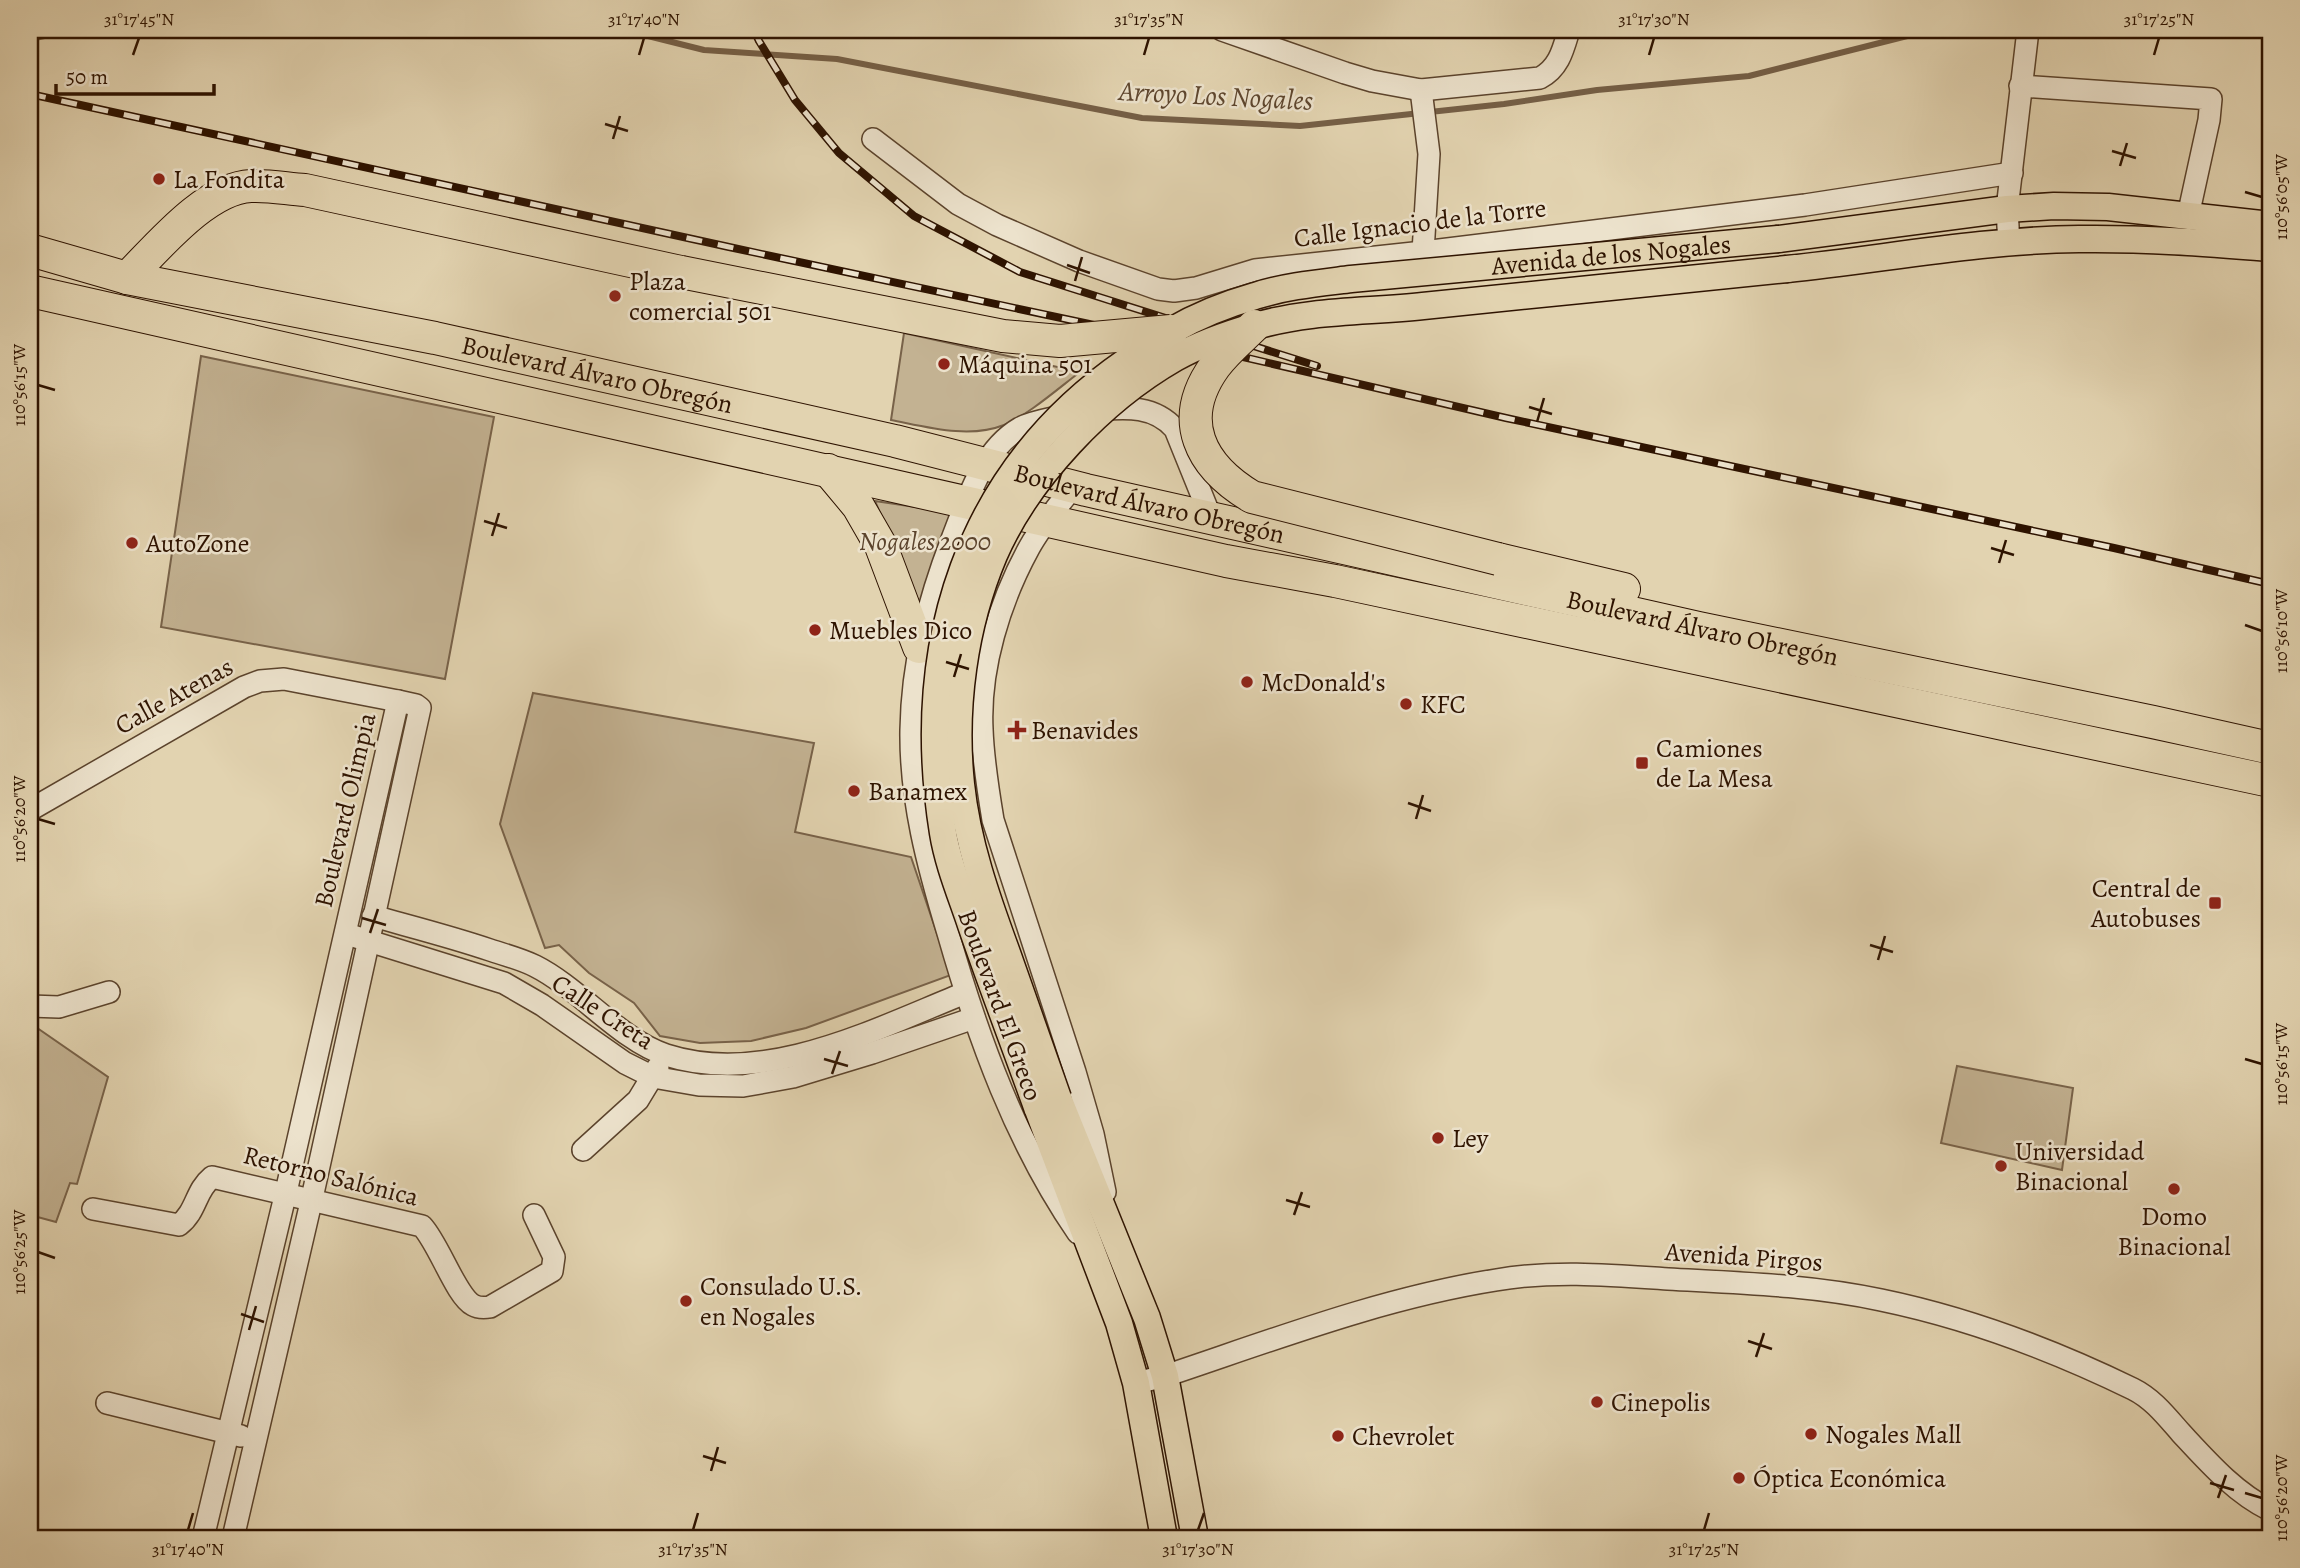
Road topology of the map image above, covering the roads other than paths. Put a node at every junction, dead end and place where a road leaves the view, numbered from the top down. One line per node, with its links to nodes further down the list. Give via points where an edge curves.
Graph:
1 (1222, 30): 5 (street, via 1345,73)
2 (1569, 30): 5 (street, via 1562,54 1551,72 1540,78)
3 (2028, 30): 4 (street)
4 (2020, 86): 7 (street); 9 (street, via 2211,99)
5 (1421, 90): 14 (street, via 1429,154)
6 (873, 139): 14 (street, Calle Ignacio de la Torre, via 958,204 997,225 1158,289 1185,291 1255,270)
7 (2012, 173): 8 (street); 14 (street, Calle Ignacio de la Torre, via 1805,205)
8 (2007, 209): 9 (main road, Avenida de los Nogales, via 2108,207); 11 (street); 18 (main road, Avenida de los Nogales, bridge, via 1778,239 1298,286 1257,295)
9 (2188, 216): 10 (main road, Avenida de los Nogales)
10 (2270, 225)
11 (2009, 243): 12 (main road, Avenida de los Nogales, via 2143,239); 17 (main road, Avenida de los Nogales, bridge, via 1313,316)
12 (2270, 248)
13 (30, 250): 15 (highway, Boulevard Álvaro Obregón)
14 (1423, 252)
15 (127, 278): 18 (highway, bridge, via 206,204 231,190 251,186 306,190 681,272 1025,339 1060,341); 19 (highway, Boulevard Álvaro Obregón, via 435,338)
16 (30, 291): 20 (highway, Boulevard Álvaro Obregón)
17 (1254, 327): 21 (main road, Avenida de los Nogales, bridge, via 1175,358 1126,391); 26 (highway, bridge, via 1216,365 1197,404 1195,419 1205,453 1232,485 1252,497 1636,593)
18 (1171, 331): 19 (main road, Avenida de los Nogales, bridge, via 1107,375)
19 (999, 468): 22 (highway, Boulevard Álvaro Obregón); 23 (street); 24 (street, via 1002,443 1023,427 1072,413 1138,408 1157,414 1175,429); 43 (main road, Boulevard El Greco, bridge, via 993,500 974,538 956,593 939,663 933,722 936,782 943,837 964,903)
20 (828, 470): 23 (highway, Boulevard Álvaro Obregón); 27 (highway, via 858,506 881,546)
21 (1040, 479): 43 (main road, Boulevard El Greco, bridge, via 995,552 978,599 957,719 961,786 971,840)
22 (1073, 487): 24 (highway, Boulevard Álvaro Obregón); 25 (street)
23 (967, 502): 25 (highway, Boulevard Álvaro Obregón); 27 (street, via 926,613)
24 (1211, 518): 26 (highway, Boulevard Álvaro Obregón)
25 (1048, 520): 30 (highway, Boulevard Álvaro Obregón); 49 (street, via 1030,546 993,632 981,726 993,820 1093,1134)
26 (1699, 628): 29 (highway, Boulevard Álvaro Obregón)
27 (919, 647): 38 (street, via 911,731 914,787 931,875)
28 (398, 701): 31 (street, Calle Atenas, via 285,679 260,681); 32 (street, Boulevard Olimpia, via 416,705 420,711); 33 (street, Boulevard Olimpia)
29 (2270, 748)
30 (2270, 781)
31 (30, 810)
32 (373, 916): 34 (street, Boulevard Olimpia); 35 (street, Calle Creta)
33 (345, 934): 34 (street, Calle Creta); 45 (street, Boulevard Olimpia)
34 (367, 940): 36 (street, Calle Creta); 46 (street, Boulevard Olimpia)
35 (490, 950): 36 (street); 41 (street, Calle Creta, via 535,965)
36 (482, 976): 42 (street, Calle Creta, via 542,1005 598,1046)
37 (109, 992): 39 (street, via 60,1007)
38 (965, 993): 40 (street); 41 (street, Calle Creta, via 835,1044 761,1063 727,1065)
39 (30, 1006)
40 (974, 1017): 42 (street, Calle Creta, via 793,1077 743,1086); 50 (street, via 1033,1161)
41 (664, 1055): 42 (street)
42 (653, 1077): 44 (street, via 638,1100)
43 (1047, 1102): 49 (main road, Boulevard El Greco); 50 (main road, Boulevard El Greco)
44 (583, 1150)
45 (286, 1192): 46 (street, Retorno Salónica); 47 (street, Retorno Salónica, via 212,1177 179,1225); 54 (street, Boulevard Olimpia)
46 (312, 1198): 48 (street, Retorno Salónica, via 422,1226 432,1236 461,1293 471,1305 482,1308 552,1271 554,1257); 55 (street, Boulevard Olimpia)
47 (93, 1209)
48 (534, 1215)
49 (1113, 1235): 51 (main road, Boulevard El Greco)
50 (1095, 1258): 52 (main road, Boulevard El Greco)
51 (1165, 1376): 52 (street, Avenida Pirgos); 56 (street, Avenida Pirgos, via 1345,1316 1496,1280 1601,1275 1824,1290 1882,1300 2022,1340 2135,1390 2153,1402 2231,1484); 60 (main road, Boulevard El Greco)
52 (1136, 1383): 59 (main road, Boulevard El Greco)
53 (107, 1403): 54 (street)
54 (228, 1433): 55 (street); 57 (street, Boulevard Olimpia)
55 (256, 1440): 58 (street, Boulevard Olimpia)
56 (2270, 1510)
57 (203, 1538)
58 (233, 1538)
59 (1164, 1538)
60 (1195, 1538)

